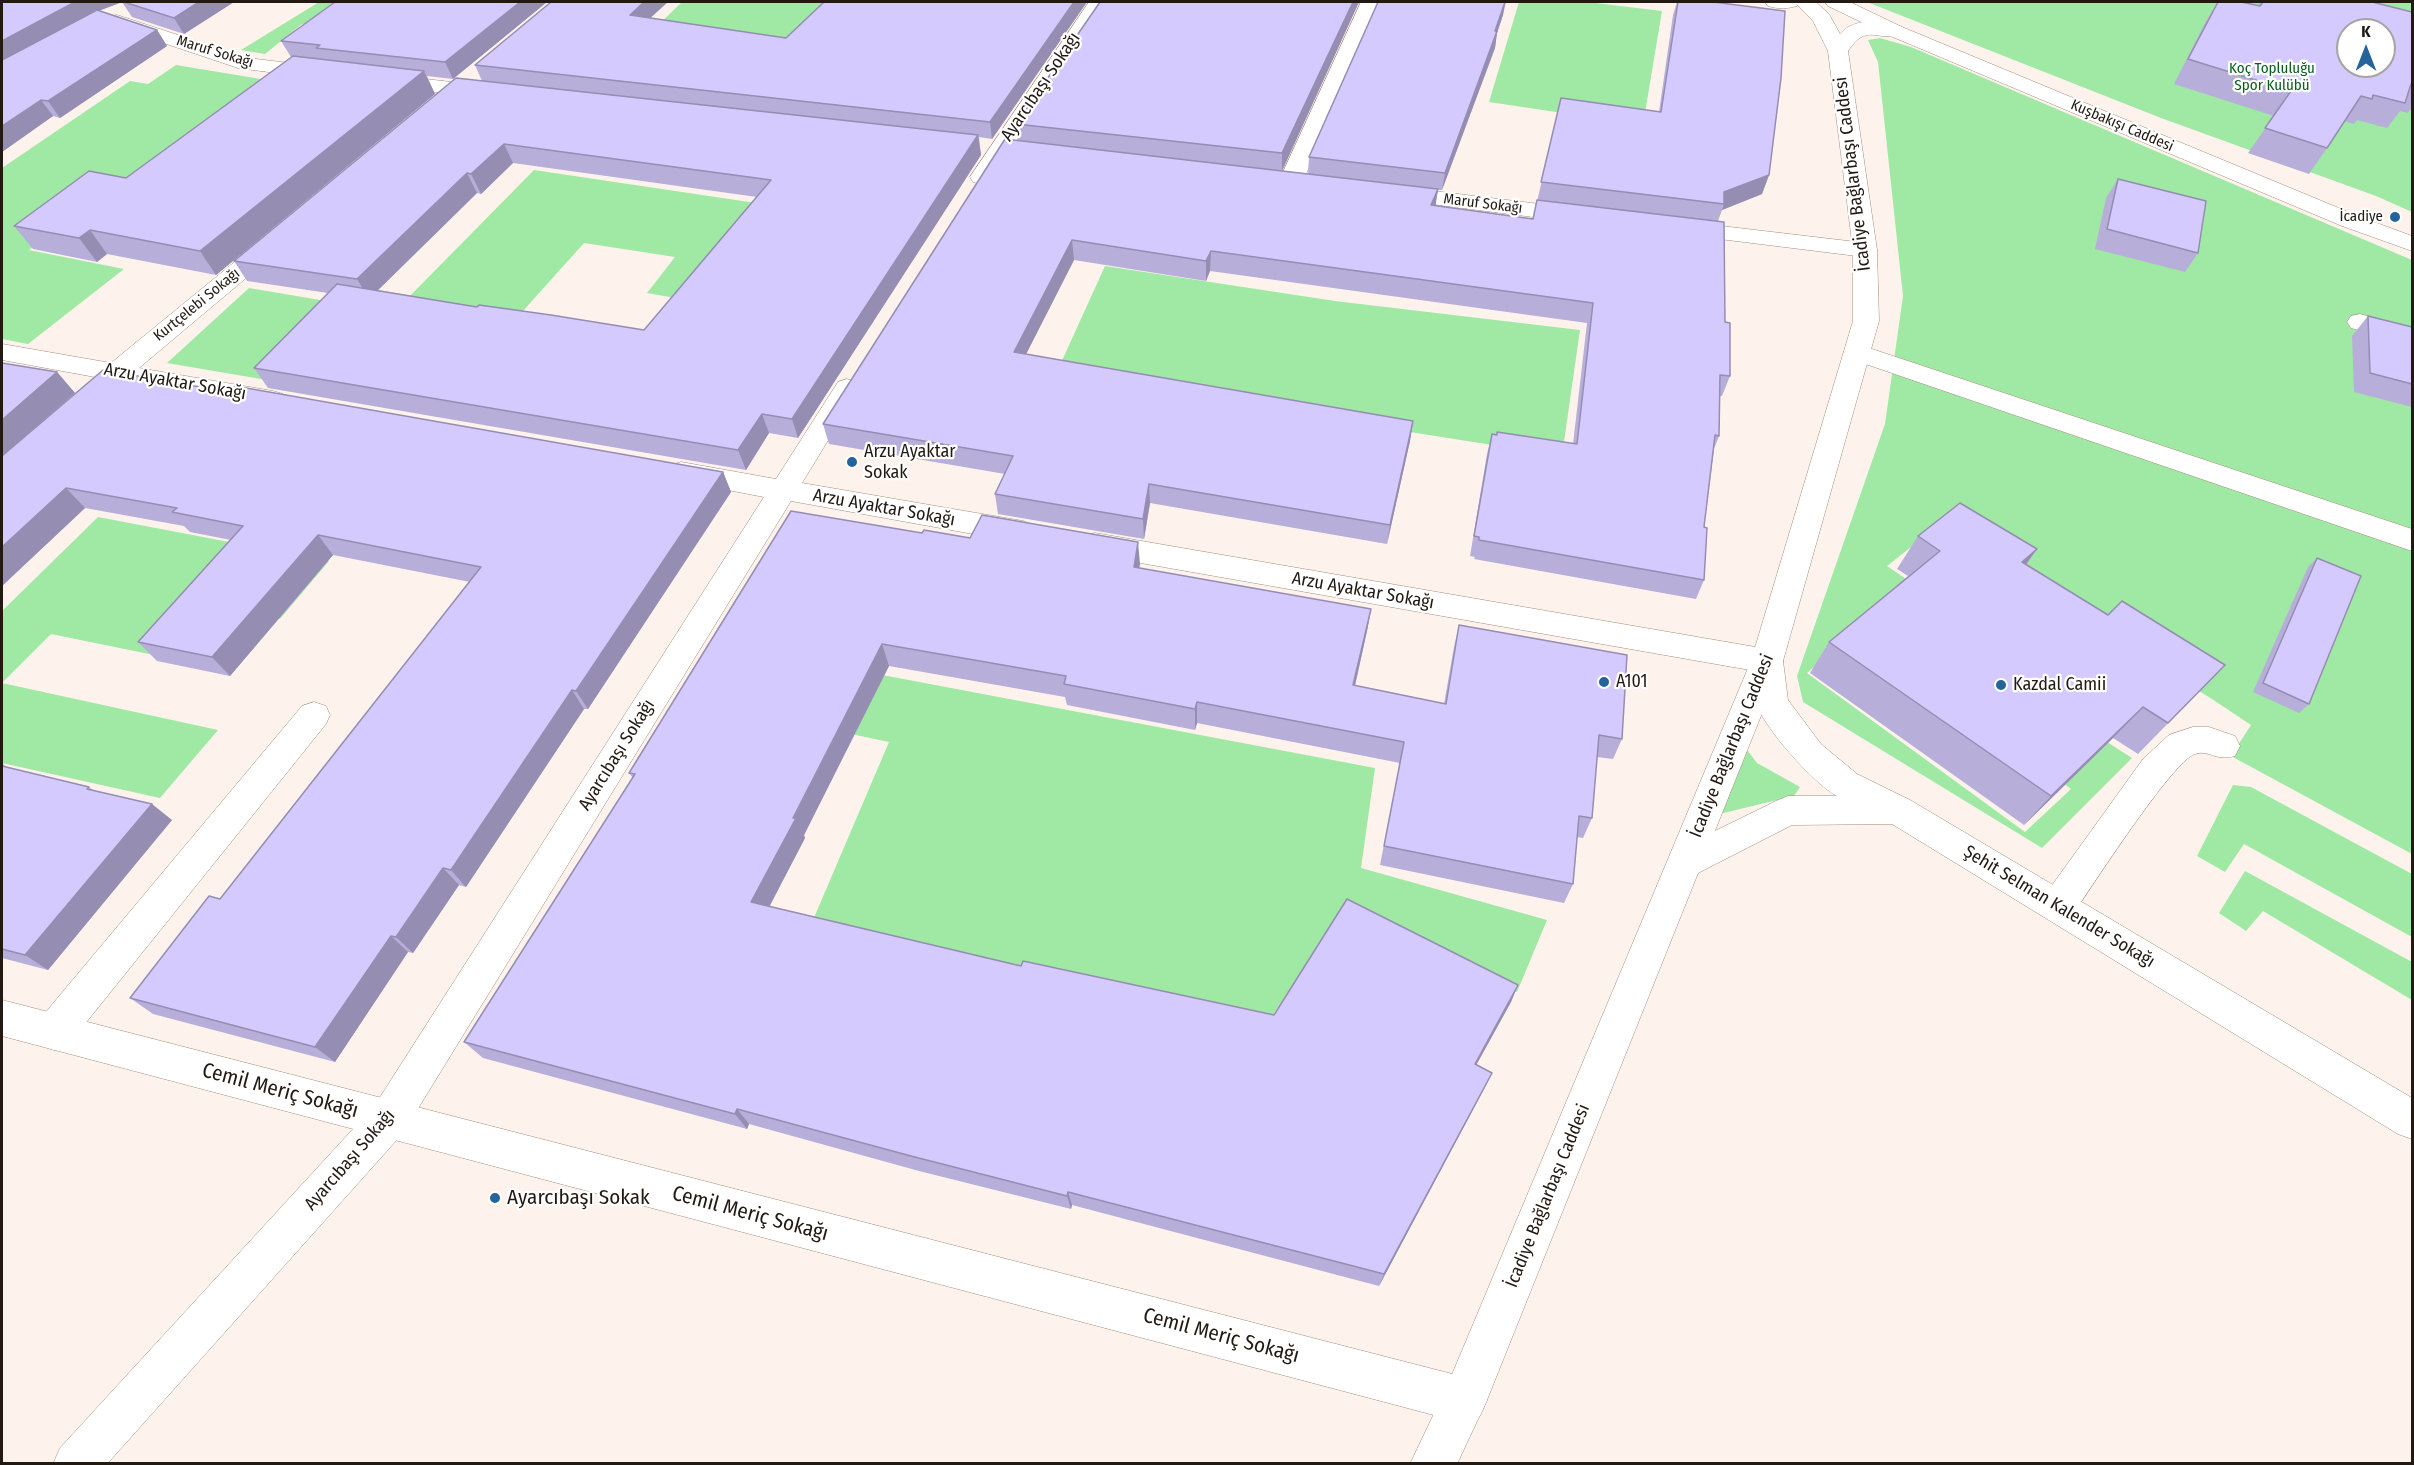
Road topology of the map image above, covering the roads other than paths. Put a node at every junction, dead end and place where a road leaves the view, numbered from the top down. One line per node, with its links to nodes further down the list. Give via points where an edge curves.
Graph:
1 (1099, 2): 20 (street, Ayarcıbaşı Sokağı)
2 (1371, 2): 17 (street)
3 (1775, 2): 4 (street)
4 (1790, 2)
5 (1805, 2): 9 (street, İcadiye Bağlarbaşı Caddesi, via 1822,18)
6 (1835, 2): 8 (street, Kuşbakışı Caddesi)
7 (137, 5): 11 (street, Maruf Sokağı, via 102,20 244,64)
8 (1895, 31): 9 (street, via 1857,28 1848,33); 24 (street, Kuşbakışı Caddesi)
9 (1838, 51): 25 (street, İcadiye Bağlarbaşı Caddesi)
10 (485, 67): 13 (street)
11 (346, 76)
12 (369, 78): 13 (street)
13 (459, 89): 14 (street); 15 (street)
14 (506, 94)
15 (433, 111)
16 (1268, 178): 17 (street)
17 (1291, 181): 18 (street)
18 (1315, 184)
19 (1373, 191): 21 (street, Maruf Sokağı)
20 (968, 199)
21 (1596, 218)
22 (1654, 225): 25 (street)
23 (288, 230): 31 (street, Kurtçelebi Sokağı)
24 (2412, 244)
25 (1865, 250): 29 (street, İcadiye Bağlarbaşı Caddesi, via 1866,321)
26 (2360, 322): 27 (street)
27 (2412, 336)
28 (2, 352): 31 (street, Arzu Ayaktar Sokağı)
29 (1857, 352): 36 (street); 37 (street, İcadiye Bağlarbaşı Caddesi)
30 (859, 369): 35 (street, Ayarcıbaşı Sokağı)
31 (116, 372): 32 (street, Kurtçelebi Sokağı); 33 (street, Arzu Ayaktar Sokağı)
32 (89, 395)
33 (303, 405)
34 (654, 467): 35 (street, Arzu Ayaktar Sokağı)
35 (783, 490): 37 (street, Arzu Ayaktar Sokağı); 45 (street, Ayarcıbaşı Sokağı)
36 (2412, 540)
37 (1767, 661): 40 (street, Şehit Selman Kalender Sokağı, via 1772,703 1809,754 1845,784); 41 (street, İcadiye Bağlarbaşı Caddesi)
38 (314, 715): 44 (street)
39 (2223, 746): 42 (street, via 2209,740 2193,740 2181,745 2155,769)
40 (1898, 810): 41 (street, via 1788,811); 42 (street, Şehit Selman Kalender Sokağı)
41 (1686, 862): 47 (street, İcadiye Bağlarbaşı Caddesi)
42 (2058, 906): 46 (street, Şehit Selman Kalender Sokağı)
43 (2, 1018): 44 (street, Cemil Meriç Sokağı)
44 (54, 1032): 45 (street, Cemil Meriç Sokağı)
45 (389, 1119): 47 (street, Cemil Meriç Sokağı); 48 (street, Ayarcıbaşı Sokağı)
46 (2412, 1120)
47 (1464, 1400): 49 (street, İcadiye Bağlarbaşı Caddesi)
48 (76, 1464)
49 (1433, 1464)

